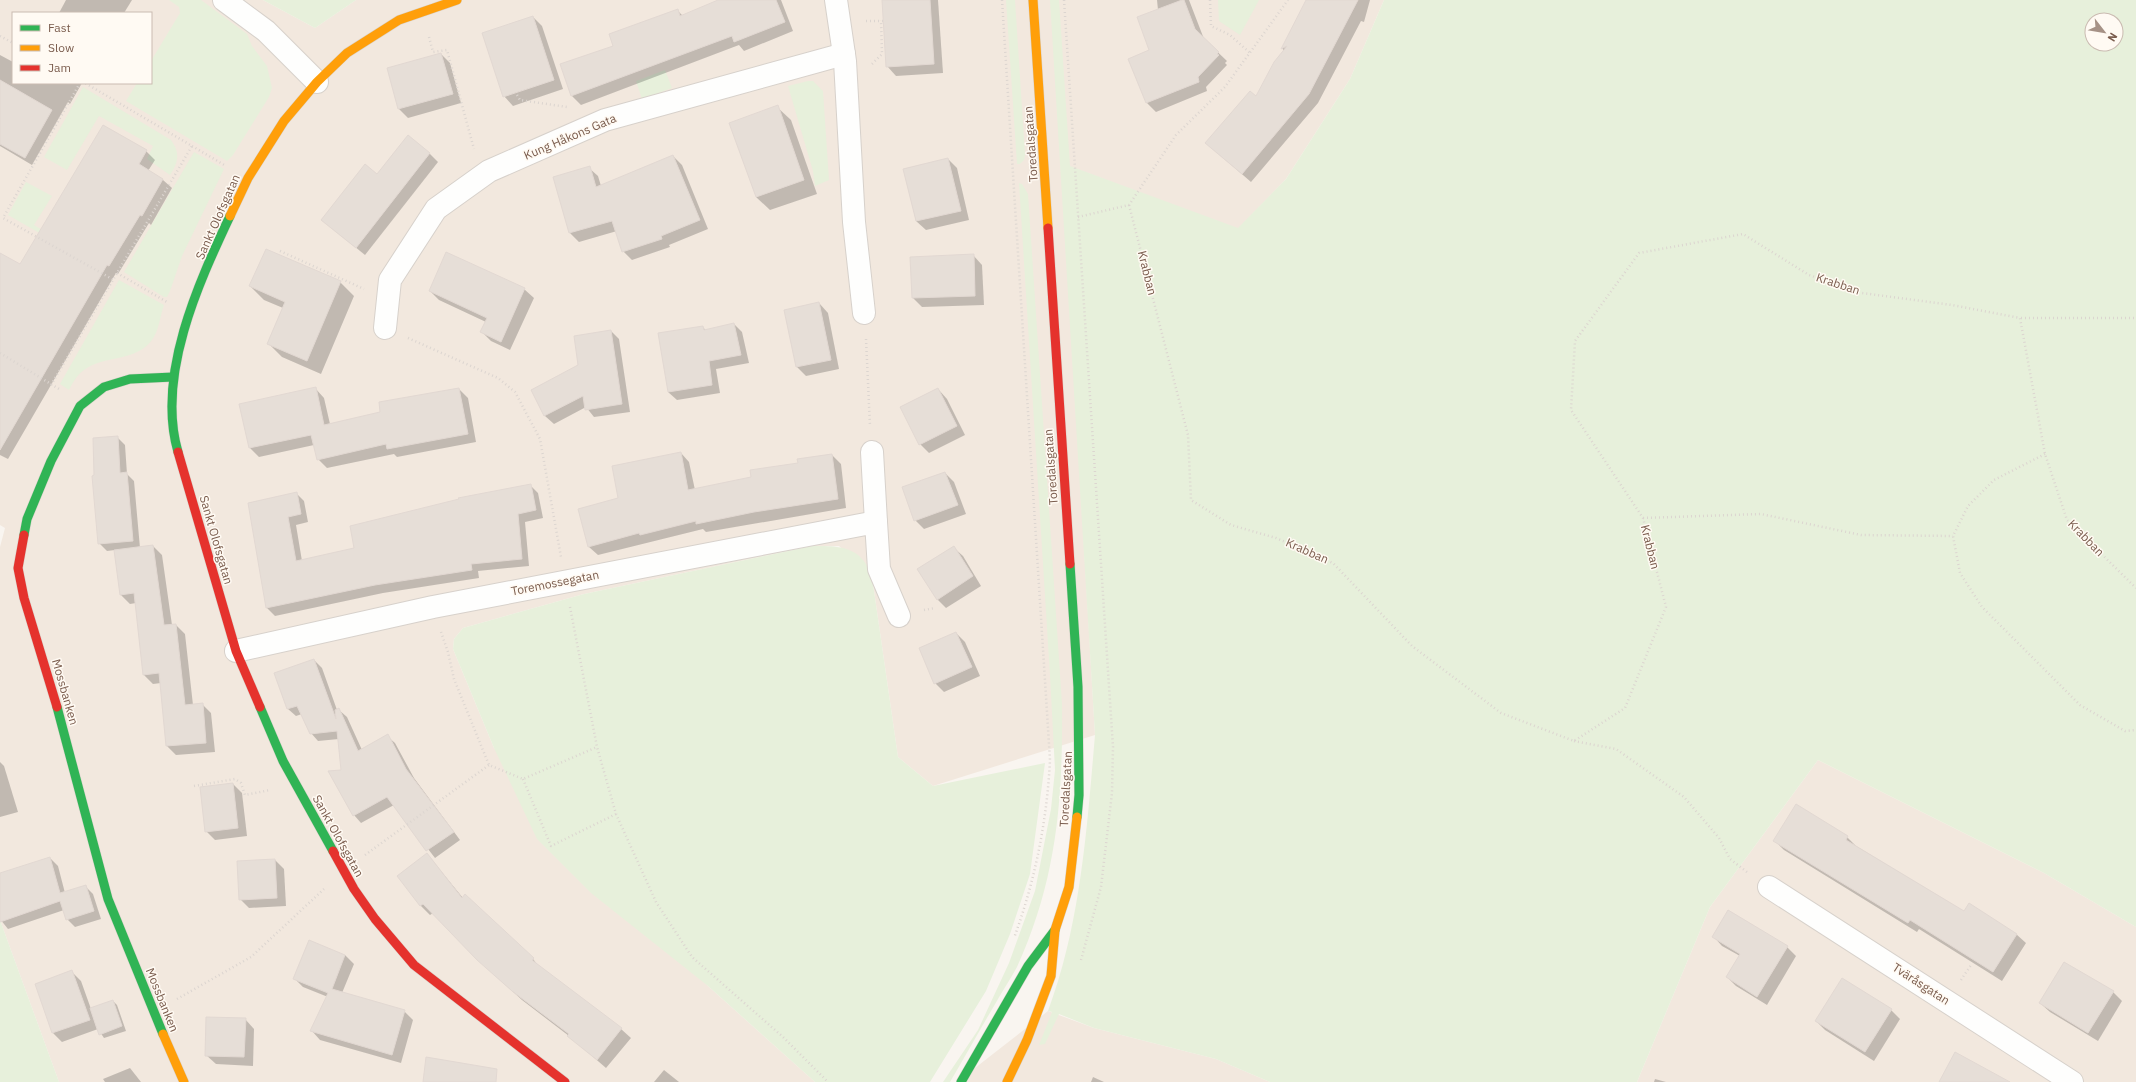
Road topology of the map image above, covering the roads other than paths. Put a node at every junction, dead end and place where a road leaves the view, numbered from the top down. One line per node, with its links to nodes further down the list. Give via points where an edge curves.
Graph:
1 (224, 0): 6 (street, via 266,32)
2 (457, 0): 6 (street, Sankt Olofsgatan, via 399,20 348,53)
3 (836, 0): 5 (street)
4 (1033, 0): 15 (street, Toredalsgatan, via 1080,738 1076,828 1068,887)
5 (844, 54): 7 (street, via 854,222); 8 (street, Kung Håkons Gata, via 605,120 482,177 436,209 390,280)
6 (317, 82): 9 (street, Sankt Olofsgatan, via 284,121 248,178 221,235 189,315)
7 (864, 313)
8 (385, 328)
9 (173, 377): 13 (street, Sankt Olofsgatan, via 174,437); 16 (street, Mossbanken, via 130,379 104,387 80,406 51,461 27,519 18,568 24,598 53,690 108,898)
10 (872, 452): 11 (street)
11 (876, 522): 12 (street, via 879,570); 13 (street, Toremossegatan, via 432,607)
12 (898, 616)
13 (236, 651): 17 (street, Sankt Olofsgatan, via 283,761 343,870 375,919 414,965)
14 (1769, 887): 20 (street, Tväråsgatan)
15 (1055, 930): 18 (street, Toredalsgatan, via 1028,966); 19 (street, Toredalsgatan, via 1051,976 1027,1040)
16 (184, 1082)
17 (565, 1082)
18 (960, 1082)
19 (1007, 1082)
20 (2072, 1082)

